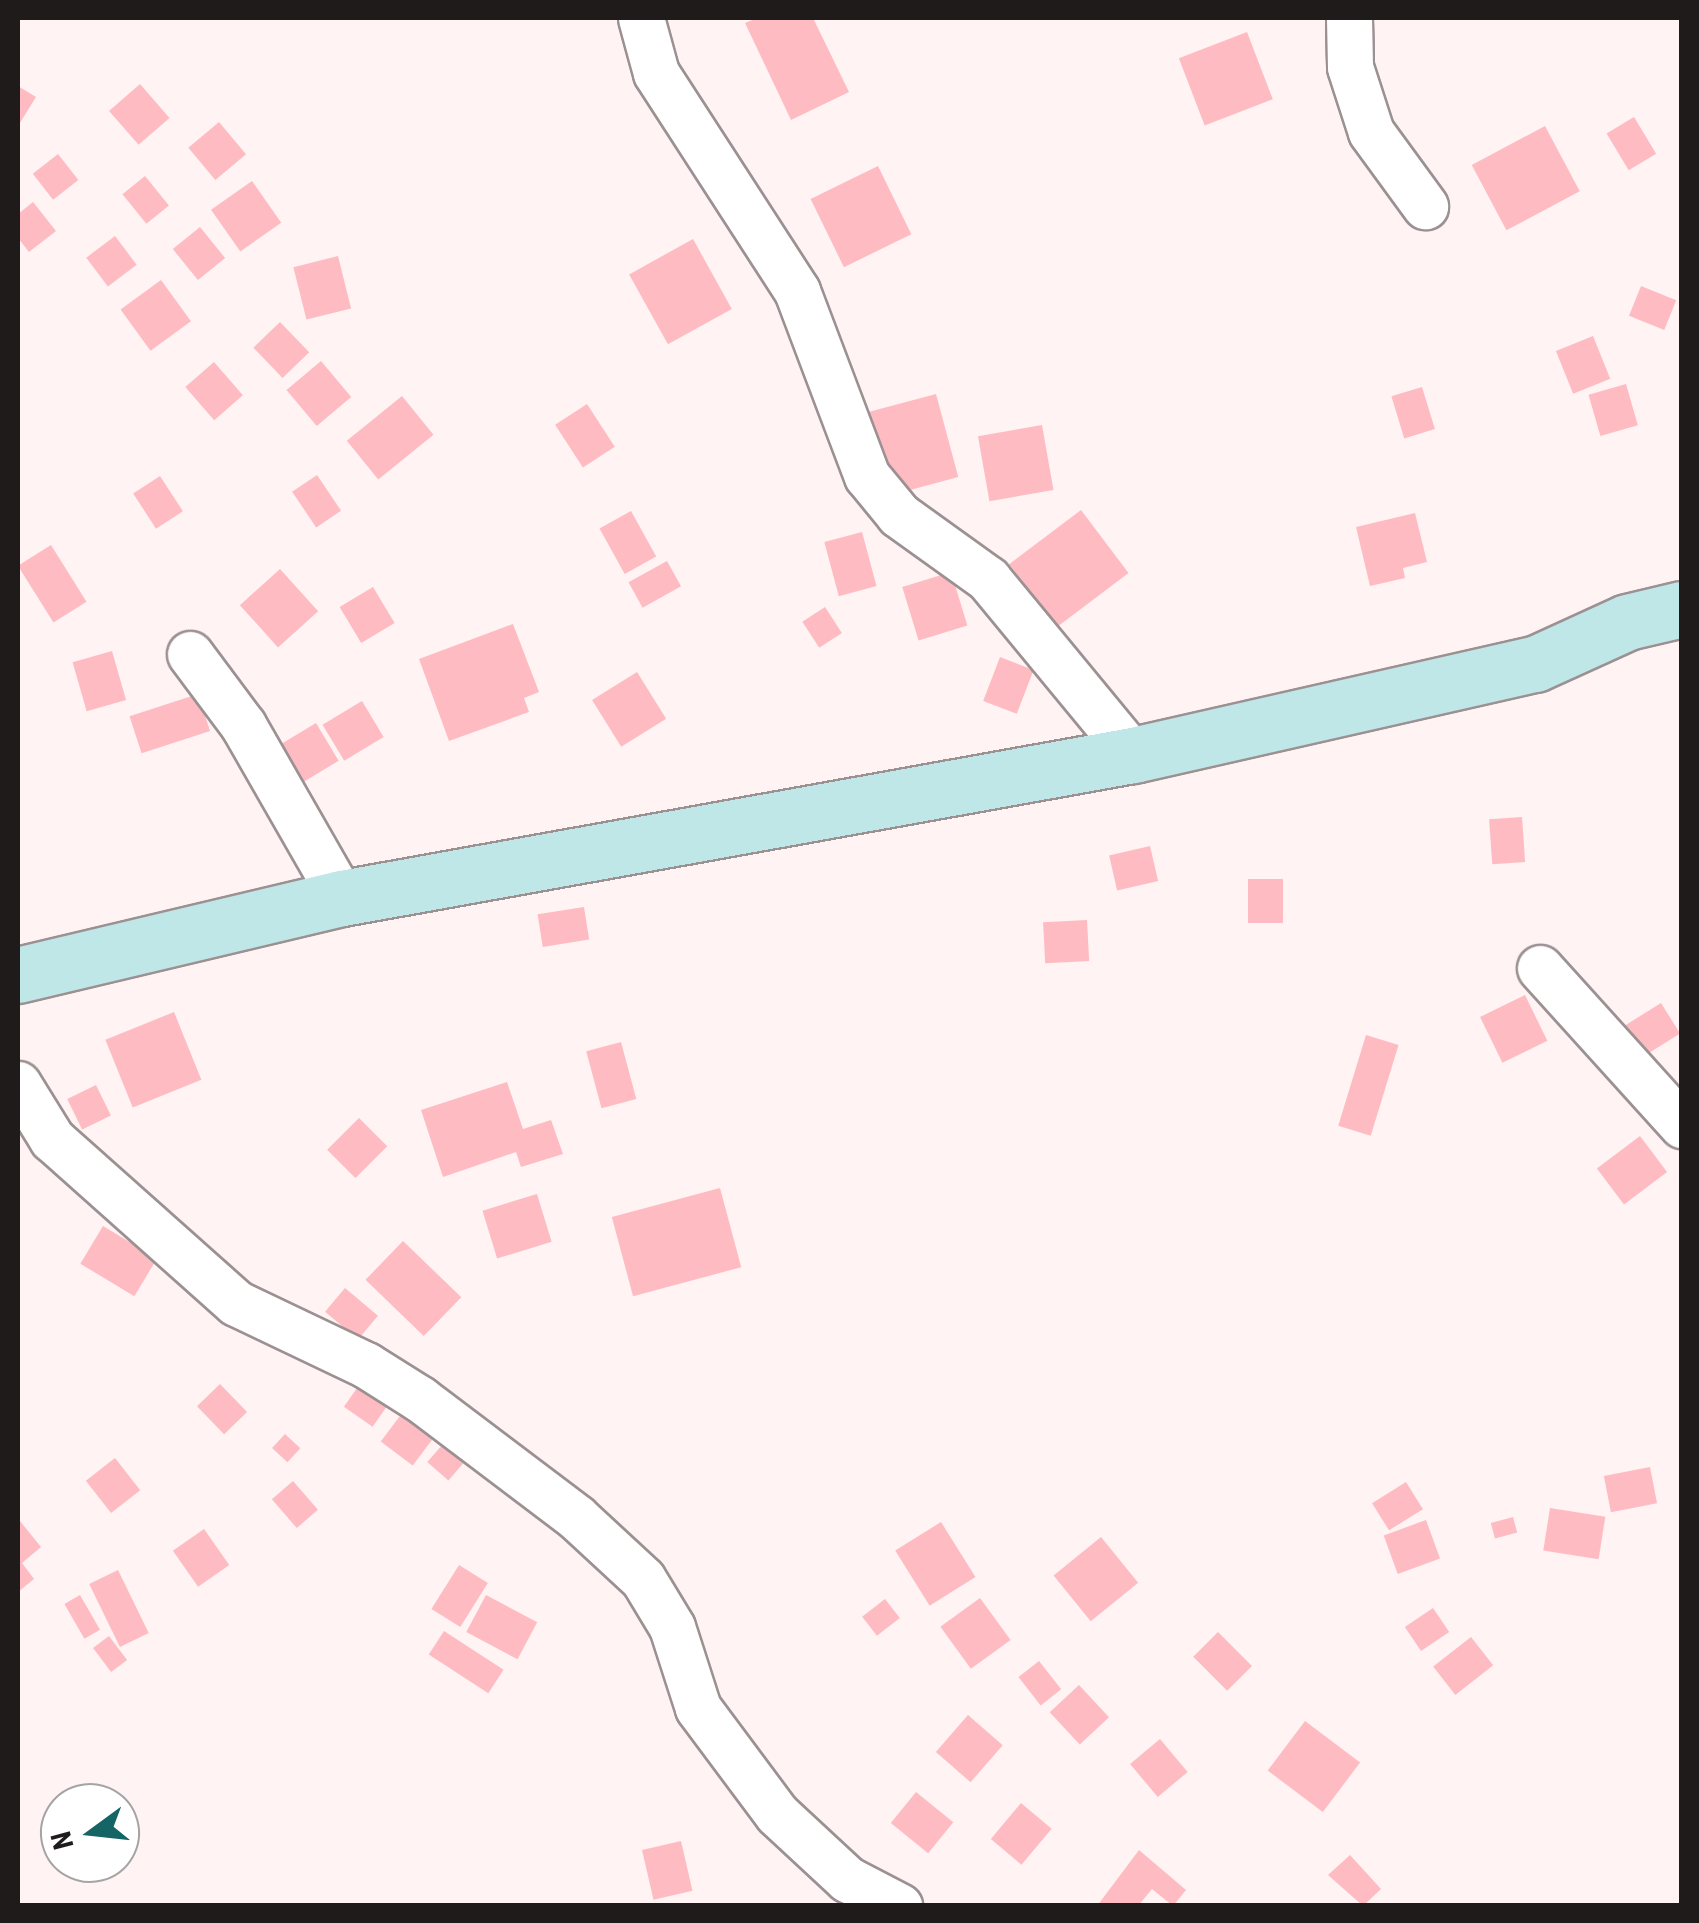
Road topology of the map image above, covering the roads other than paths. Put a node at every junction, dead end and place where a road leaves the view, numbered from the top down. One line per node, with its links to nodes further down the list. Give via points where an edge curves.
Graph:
1 (642, 18): 6 (street, via 656,73 797,291 868,476 899,514 988,580)
2 (1350, 18): 3 (street, via 1350,66 1371,132)
3 (1425, 206)
4 (1682, 609): 6 (street, via 1627,622 1535,664)
5 (190, 654): 7 (street, via 243,725)
6 (1133, 755): 7 (street)
7 (342, 898): 9 (street)
8 (1540, 968): 11 (street)
9 (18, 975)
10 (18, 1084): 12 (street, via 52,1138 236,1303 366,1364 420,1399 576,1518 643,1579 672,1626 698,1708 776,1814 847,1880)
11 (1682, 1125)
12 (899, 1906)

